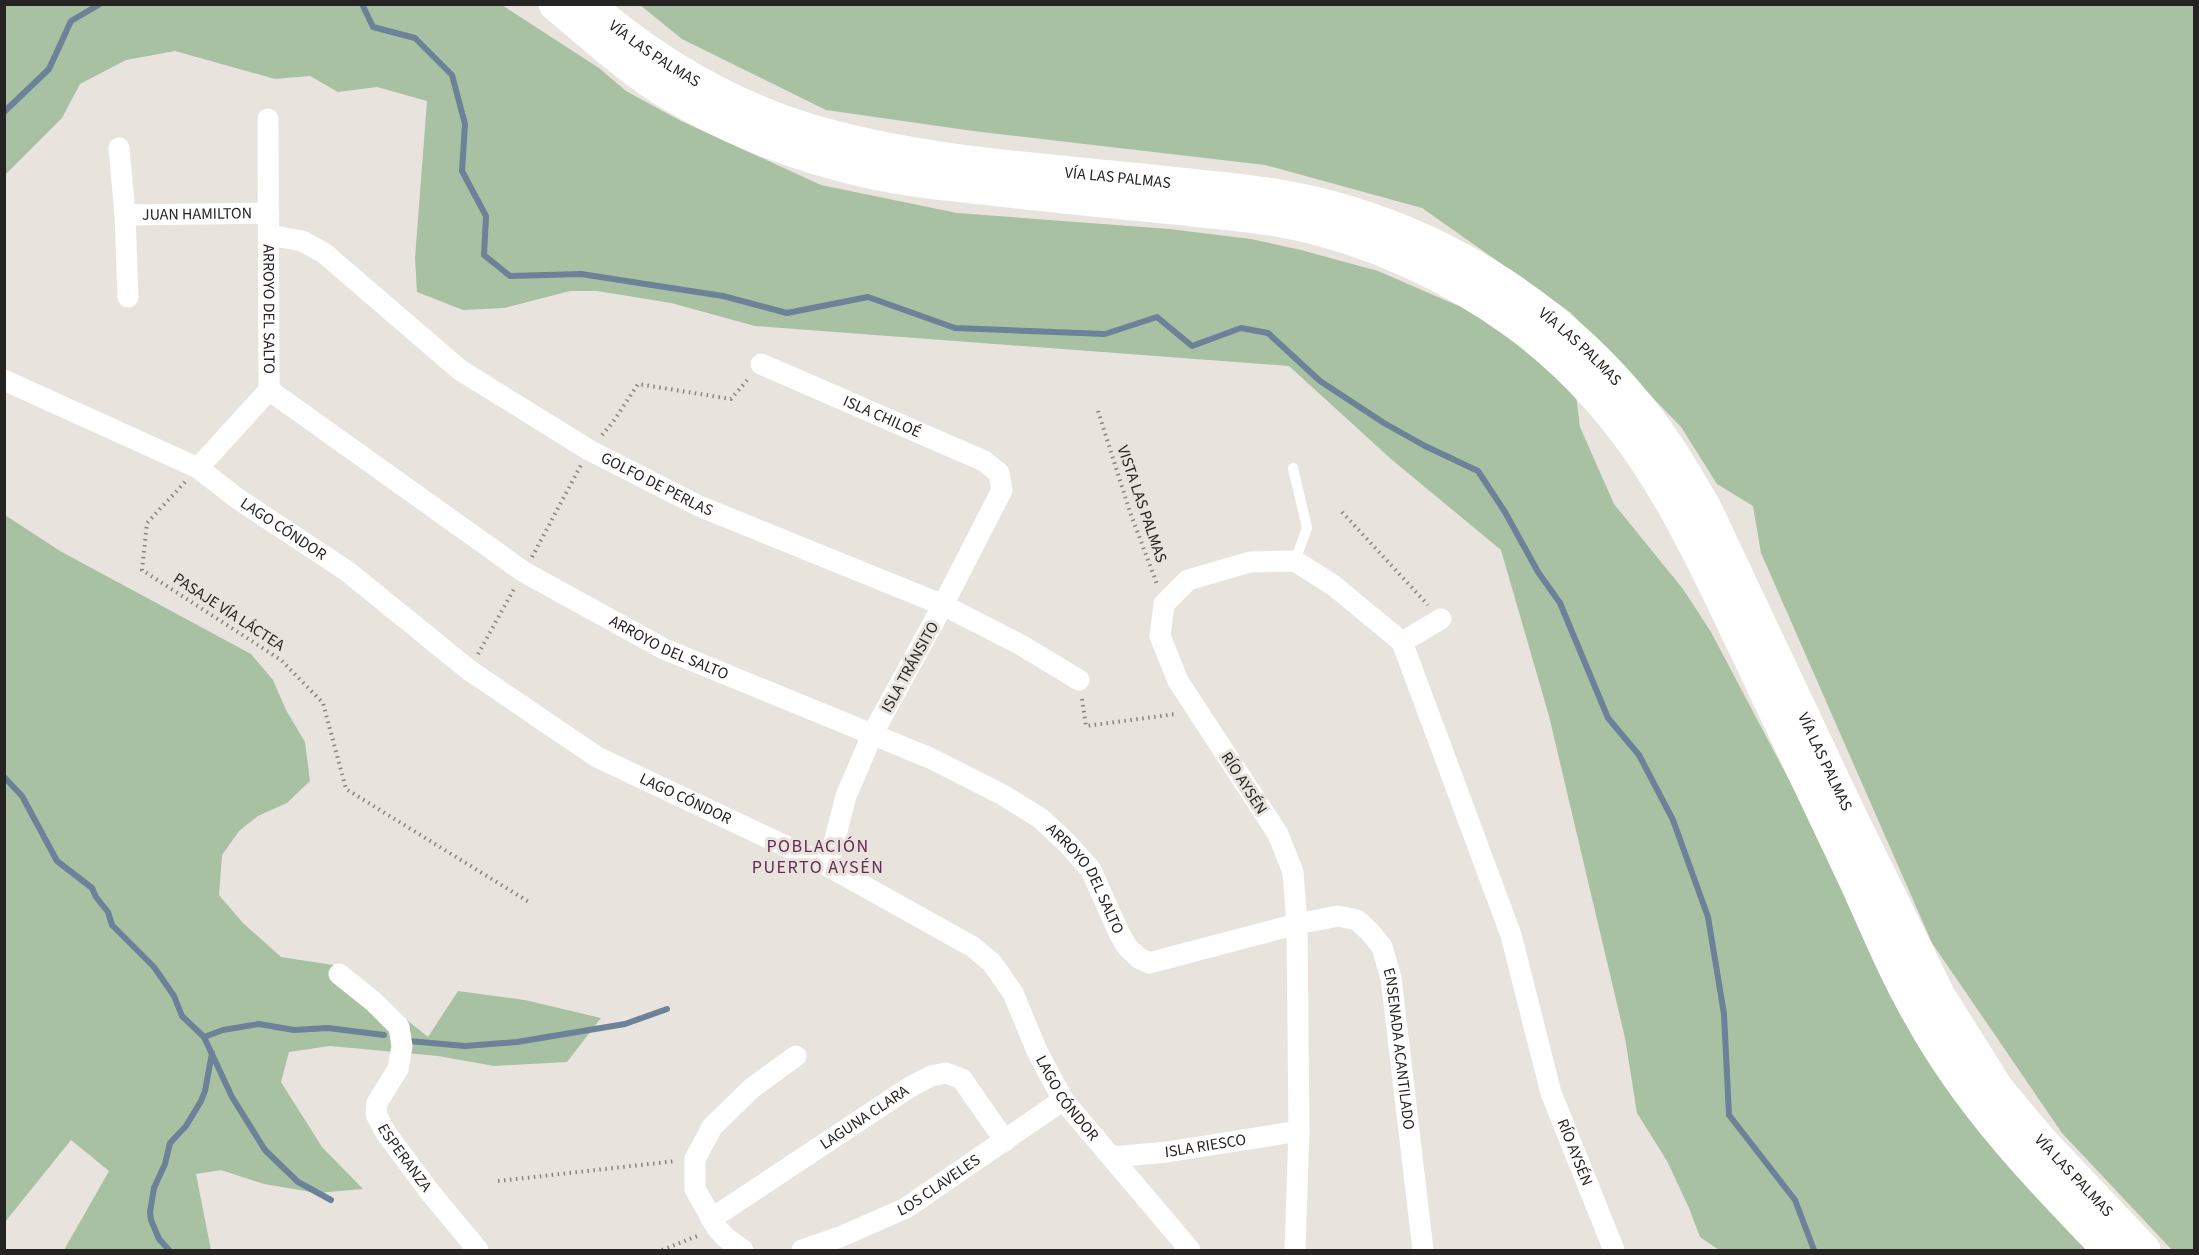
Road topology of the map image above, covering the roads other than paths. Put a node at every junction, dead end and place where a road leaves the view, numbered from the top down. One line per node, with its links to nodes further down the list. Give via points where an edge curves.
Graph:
1 (555, 4): 37 (highway, VÍA LAS PALMAS, via 630,66 682,102 774,144 868,172 1244,216 1332,233 1449,282 1547,347 1602,400 1668,494 1898,973 1940,1052 1987,1117)
2 (586, 4): 38 (highway, VÍA LAS PALMAS, via 690,78 807,129 892,150 987,164 1265,193 1330,207 1430,243 1521,296 1559,325 1630,396 1726,526 1849,813 1919,957 1998,1090)
3 (268, 119): 5 (street, ARROYO DEL SALTO)
4 (119, 148): 6 (street)
5 (269, 213): 6 (street, JUAN HAMILTON); 7 (street, ARROYO DEL SALTO)
6 (125, 215): 8 (street)
7 (268, 236): 11 (street, ARROYO DEL SALTO); 16 (street, GOLFO DE PERLAS, via 302,241 324,253 460,370 589,450 699,506)
8 (128, 297)
9 (760, 364): 14 (street, ISLA CHILOÉ, via 984,461)
10 (4, 380): 12 (street, LAGO CÓNDOR)
11 (269, 390): 12 (street); 20 (street, ARROYO DEL SALTO, via 524,572 664,649)
12 (198, 468): 21 (street, LAGO CÓNDOR, via 347,571 469,670 597,757)
13 (1293, 468): 15 (lane, via 1307,528)
14 (999, 473): 16 (street, ISLA TRÁNSITO, via 1002,490)
15 (1296, 561): 18 (street, via 1333,585); 22 (street, RÍO AYSÉN, via 1250,562 1188,580 1164,604 1160,636 1178,681 1278,834 1293,872)
16 (943, 605): 19 (street, GOLFO DE PERLAS); 20 (street, ISLA TRÁNSITO)
17 (1441, 619): 18 (street)
18 (1402, 642): 36 (street, RÍO AYSÉN, via 1511,935 1551,1093)
19 (1079, 680)
20 (873, 733): 21 (street, ISLA TRÁNSITO, via 846,796); 22 (street, ARROYO DEL SALTO, via 1003,795 1040,818 1091,870 1128,948 1149,963)
21 (828, 866): 25 (street, LAGO CÓNDOR, via 973,947 992,963 1013,993)
22 (1297, 924): 26 (street, RÍO AYSÉN); 35 (street, ENSENADA ACANTILADO, via 1338,916 1357,920 1382,947 1390,978)
23 (339, 974): 30 (street, ESPERANZA, via 399,1027 402,1046 398,1069 377,1102 376,1114 386,1134)
24 (796, 1056): 29 (street, via 752,1088 712,1127 695,1159 695,1189)
25 (1063, 1100): 27 (street, LOS CLAVELES); 28 (street, LAGO CÓNDOR)
26 (1299, 1131): 28 (street, ISLA RIESCO); 34 (street, RÍO AYSÉN)
27 (1005, 1141): 29 (street, LAGUNA CLARA, via 962,1080 946,1073 931,1076); 32 (street, LOS CLAVELES, via 906,1208)
28 (1112, 1157): 33 (street, LAGO CÓNDOR)
29 (714, 1224): 31 (street)
30 (478, 1251)
31 (743, 1251)
32 (802, 1251)
33 (1190, 1251)
34 (1295, 1251)
35 (1423, 1251)
36 (1614, 1251)
37 (2109, 1251)
38 (2144, 1251)

